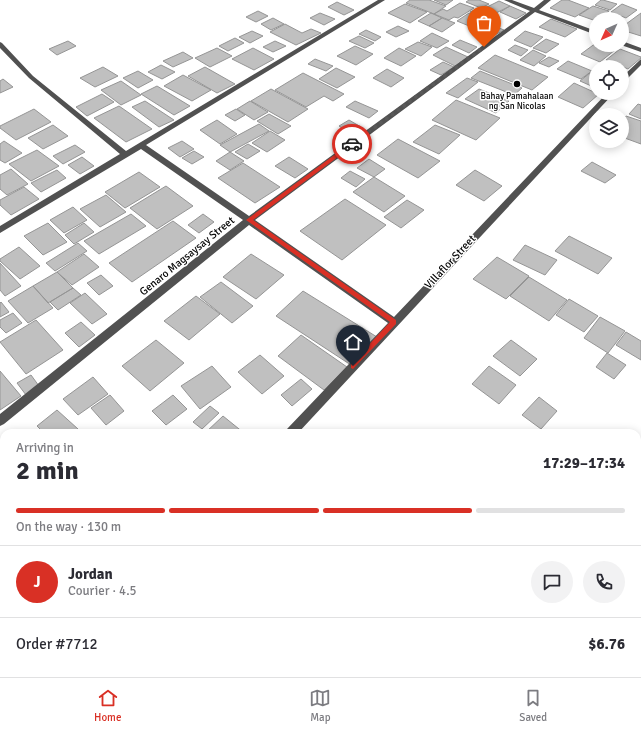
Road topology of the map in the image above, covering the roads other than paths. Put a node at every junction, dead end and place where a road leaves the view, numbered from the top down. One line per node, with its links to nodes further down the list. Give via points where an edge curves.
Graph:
1 (382, 0): 12 (street)
2 (507, 0): 4 (street)
3 (548, 0): 4 (street, Genaro Magsaysay Street)
4 (534, 10): 5 (street); 14 (street, Genaro Magsaysay Street)
5 (589, 30)
6 (0, 44): 13 (street, via 31,77)
7 (629, 46): 8 (street)
8 (641, 50)
9 (641, 61): 10 (street)
10 (629, 74)
11 (604, 100): 16 (street, Villaflor Street)
12 (141, 145): 13 (street); 14 (street)
13 (125, 154): 15 (street)
14 (249, 220): 16 (street); 17 (street, Genaro Magsaysay Street)
15 (0, 230)
16 (394, 322): 18 (street, Villaflor Street)
17 (0, 421)
18 (295, 429)

